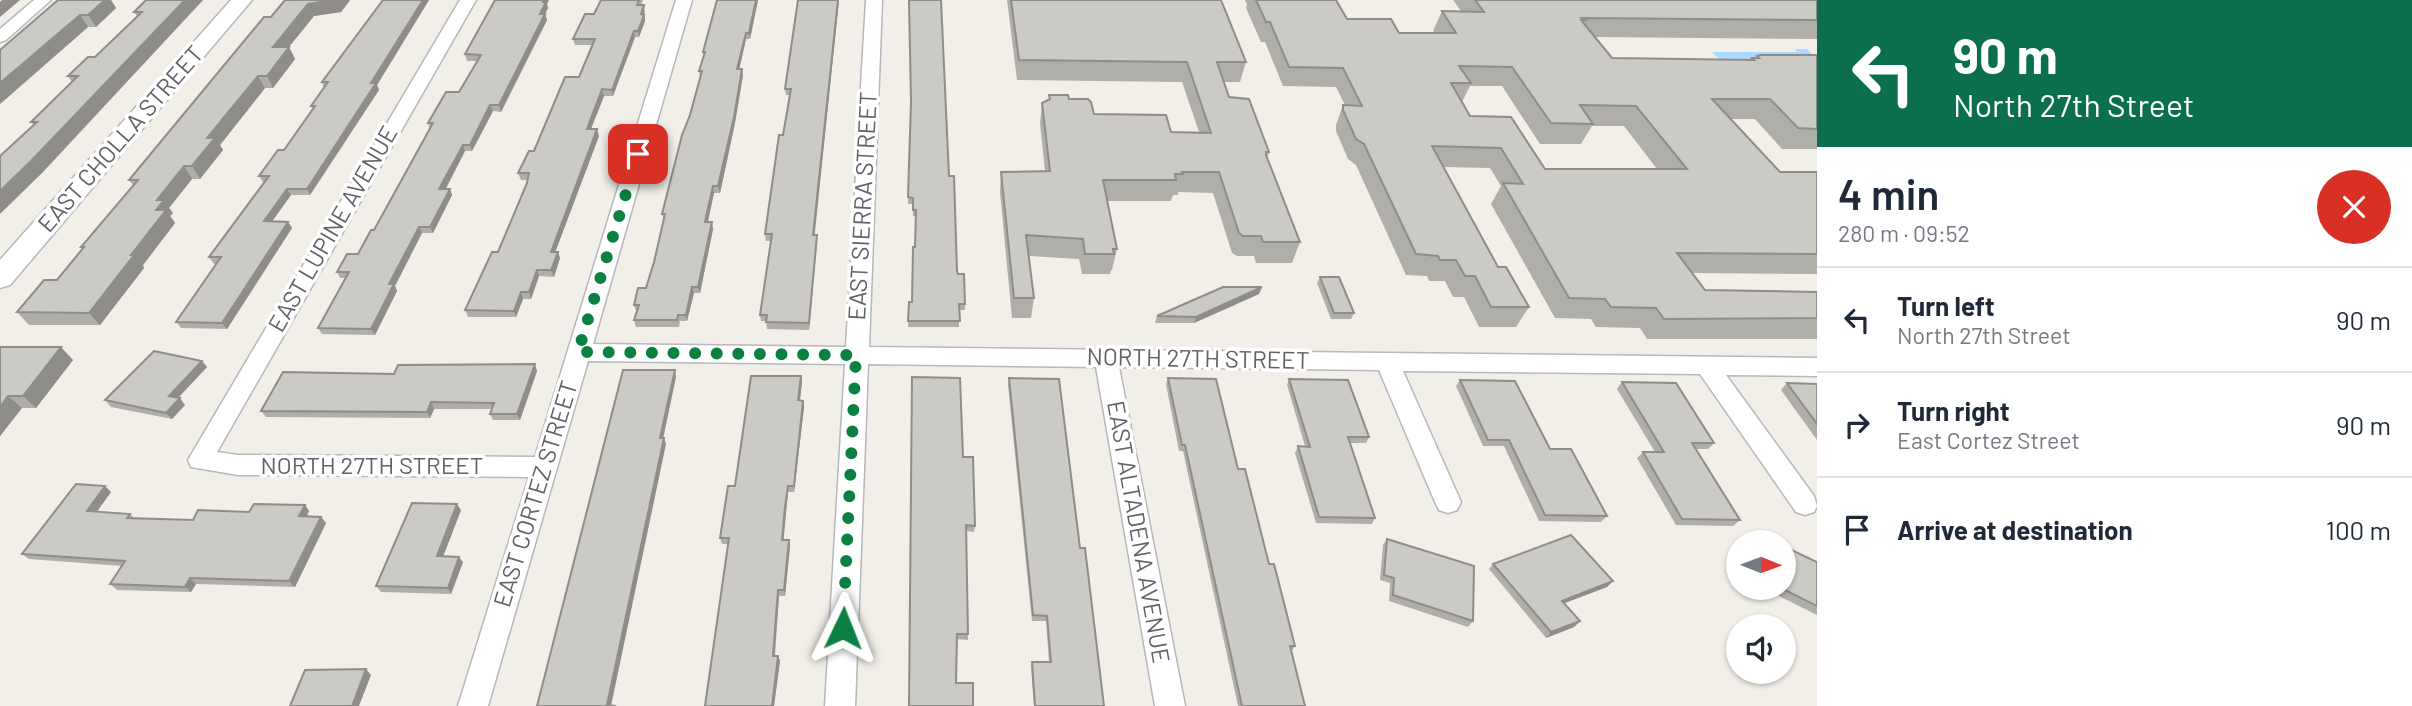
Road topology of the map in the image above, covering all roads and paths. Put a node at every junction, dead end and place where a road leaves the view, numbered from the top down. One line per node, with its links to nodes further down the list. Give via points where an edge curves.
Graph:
1 (43, 0): 6 (street)
2 (242, 0): 7 (street, EAST CHOLLA STREET)
3 (468, 0): 14 (street, EAST LUPINE AVENUE)
4 (684, 0): 8 (street, EAST CORTEZ STREET)
5 (874, 0): 9 (street, EAST SIERRA STREET)
6 (0, 37)
7 (0, 278)
8 (578, 352): 9 (street, NORTH 27TH STREET); 15 (street, EAST CORTEZ STREET)
9 (856, 355): 10 (street, NORTH 27TH STREET); 19 (street, EAST SIERRA STREET)
10 (1106, 358): 11 (street, NORTH 27TH STREET); 20 (street, EAST ALTADENA AVENUE)
11 (1387, 362): 12 (street, NORTH 27TH STREET); 16 (street)
12 (1706, 365): 13 (street, NORTH 27TH STREET); 17 (street)
13 (1817, 367)
14 (200, 460): 15 (street, NORTH 27TH STREET, via 238,465)
15 (544, 467): 18 (street, EAST CORTEZ STREET)
16 (1448, 502)
17 (1805, 504)
18 (472, 706)
19 (840, 706)
20 (1170, 706)

